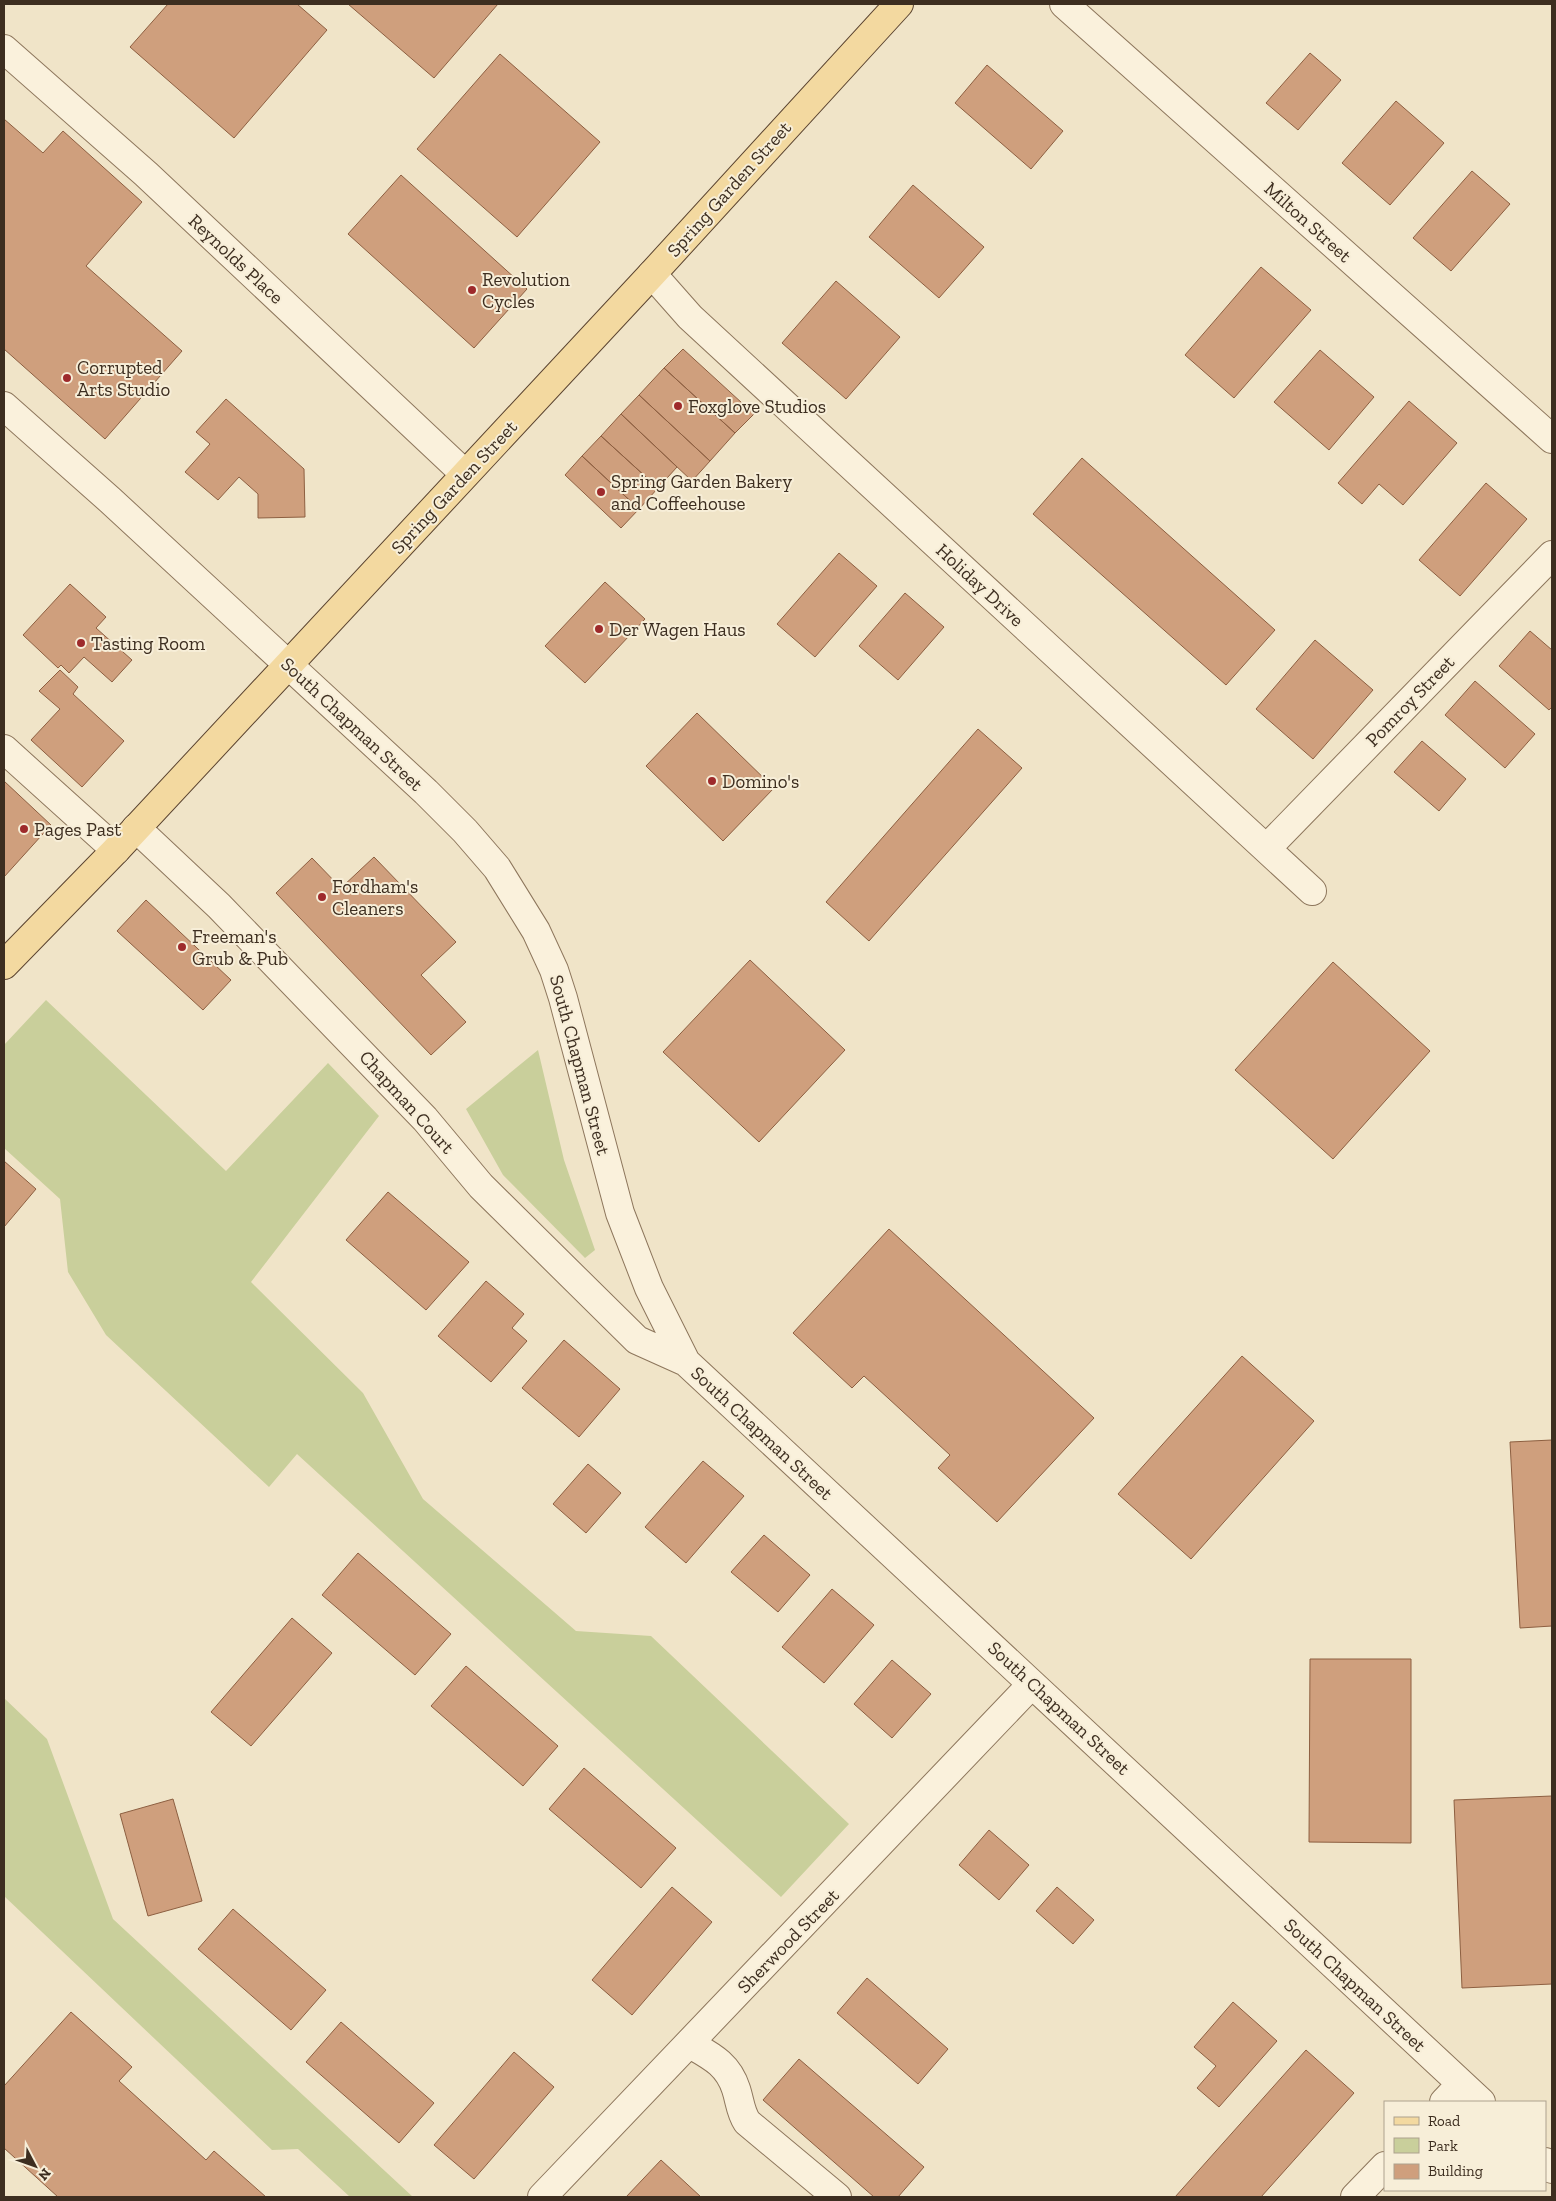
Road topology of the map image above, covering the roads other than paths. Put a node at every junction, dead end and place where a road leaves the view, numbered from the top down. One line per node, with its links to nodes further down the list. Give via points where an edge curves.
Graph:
1 (899, 4): 4 (main road, Spring Garden Street)
2 (1064, 4): 6 (street, Milton Street)
3 (4, 48): 7 (street, Reynolds Place, via 146,174)
4 (652, 274): 7 (main road, Spring Garden Street); 12 (street, Holiday Drive, via 690,317)
5 (4, 406): 9 (street, South Chapman Street)
6 (1552, 439)
7 (466, 474): 9 (main road, Spring Garden Street)
8 (1552, 555): 12 (street, Pomroy Street)
9 (287, 665): 11 (main road, Spring Garden Street); 16 (street, South Chapman Street, via 465,831 497,868 536,930 563,998 620,1213 649,1288)
10 (4, 749): 13 (street)
11 (136, 828): 13 (main road, Spring Garden Street); 16 (street, Chapman Court, via 219,906 425,1119 481,1186 637,1340)
12 (1267, 848): 14 (street, Holiday Drive)
13 (116, 850): 15 (main road, Spring Garden Street)
14 (1312, 892)
15 (4, 966)
16 (686, 1362): 17 (street, South Chapman Street)
17 (1032, 1684): 18 (street, Sherwood Street); 19 (street, South Chapman Street)
18 (690, 2044): 21 (street, Sherwood Street); 22 (street, via 722,2063 736,2088 741,2112 747,2122)
19 (1462, 2096)
20 (1384, 2167): 23 (street)
21 (542, 2197)
22 (837, 2197)
23 (1355, 2197)

